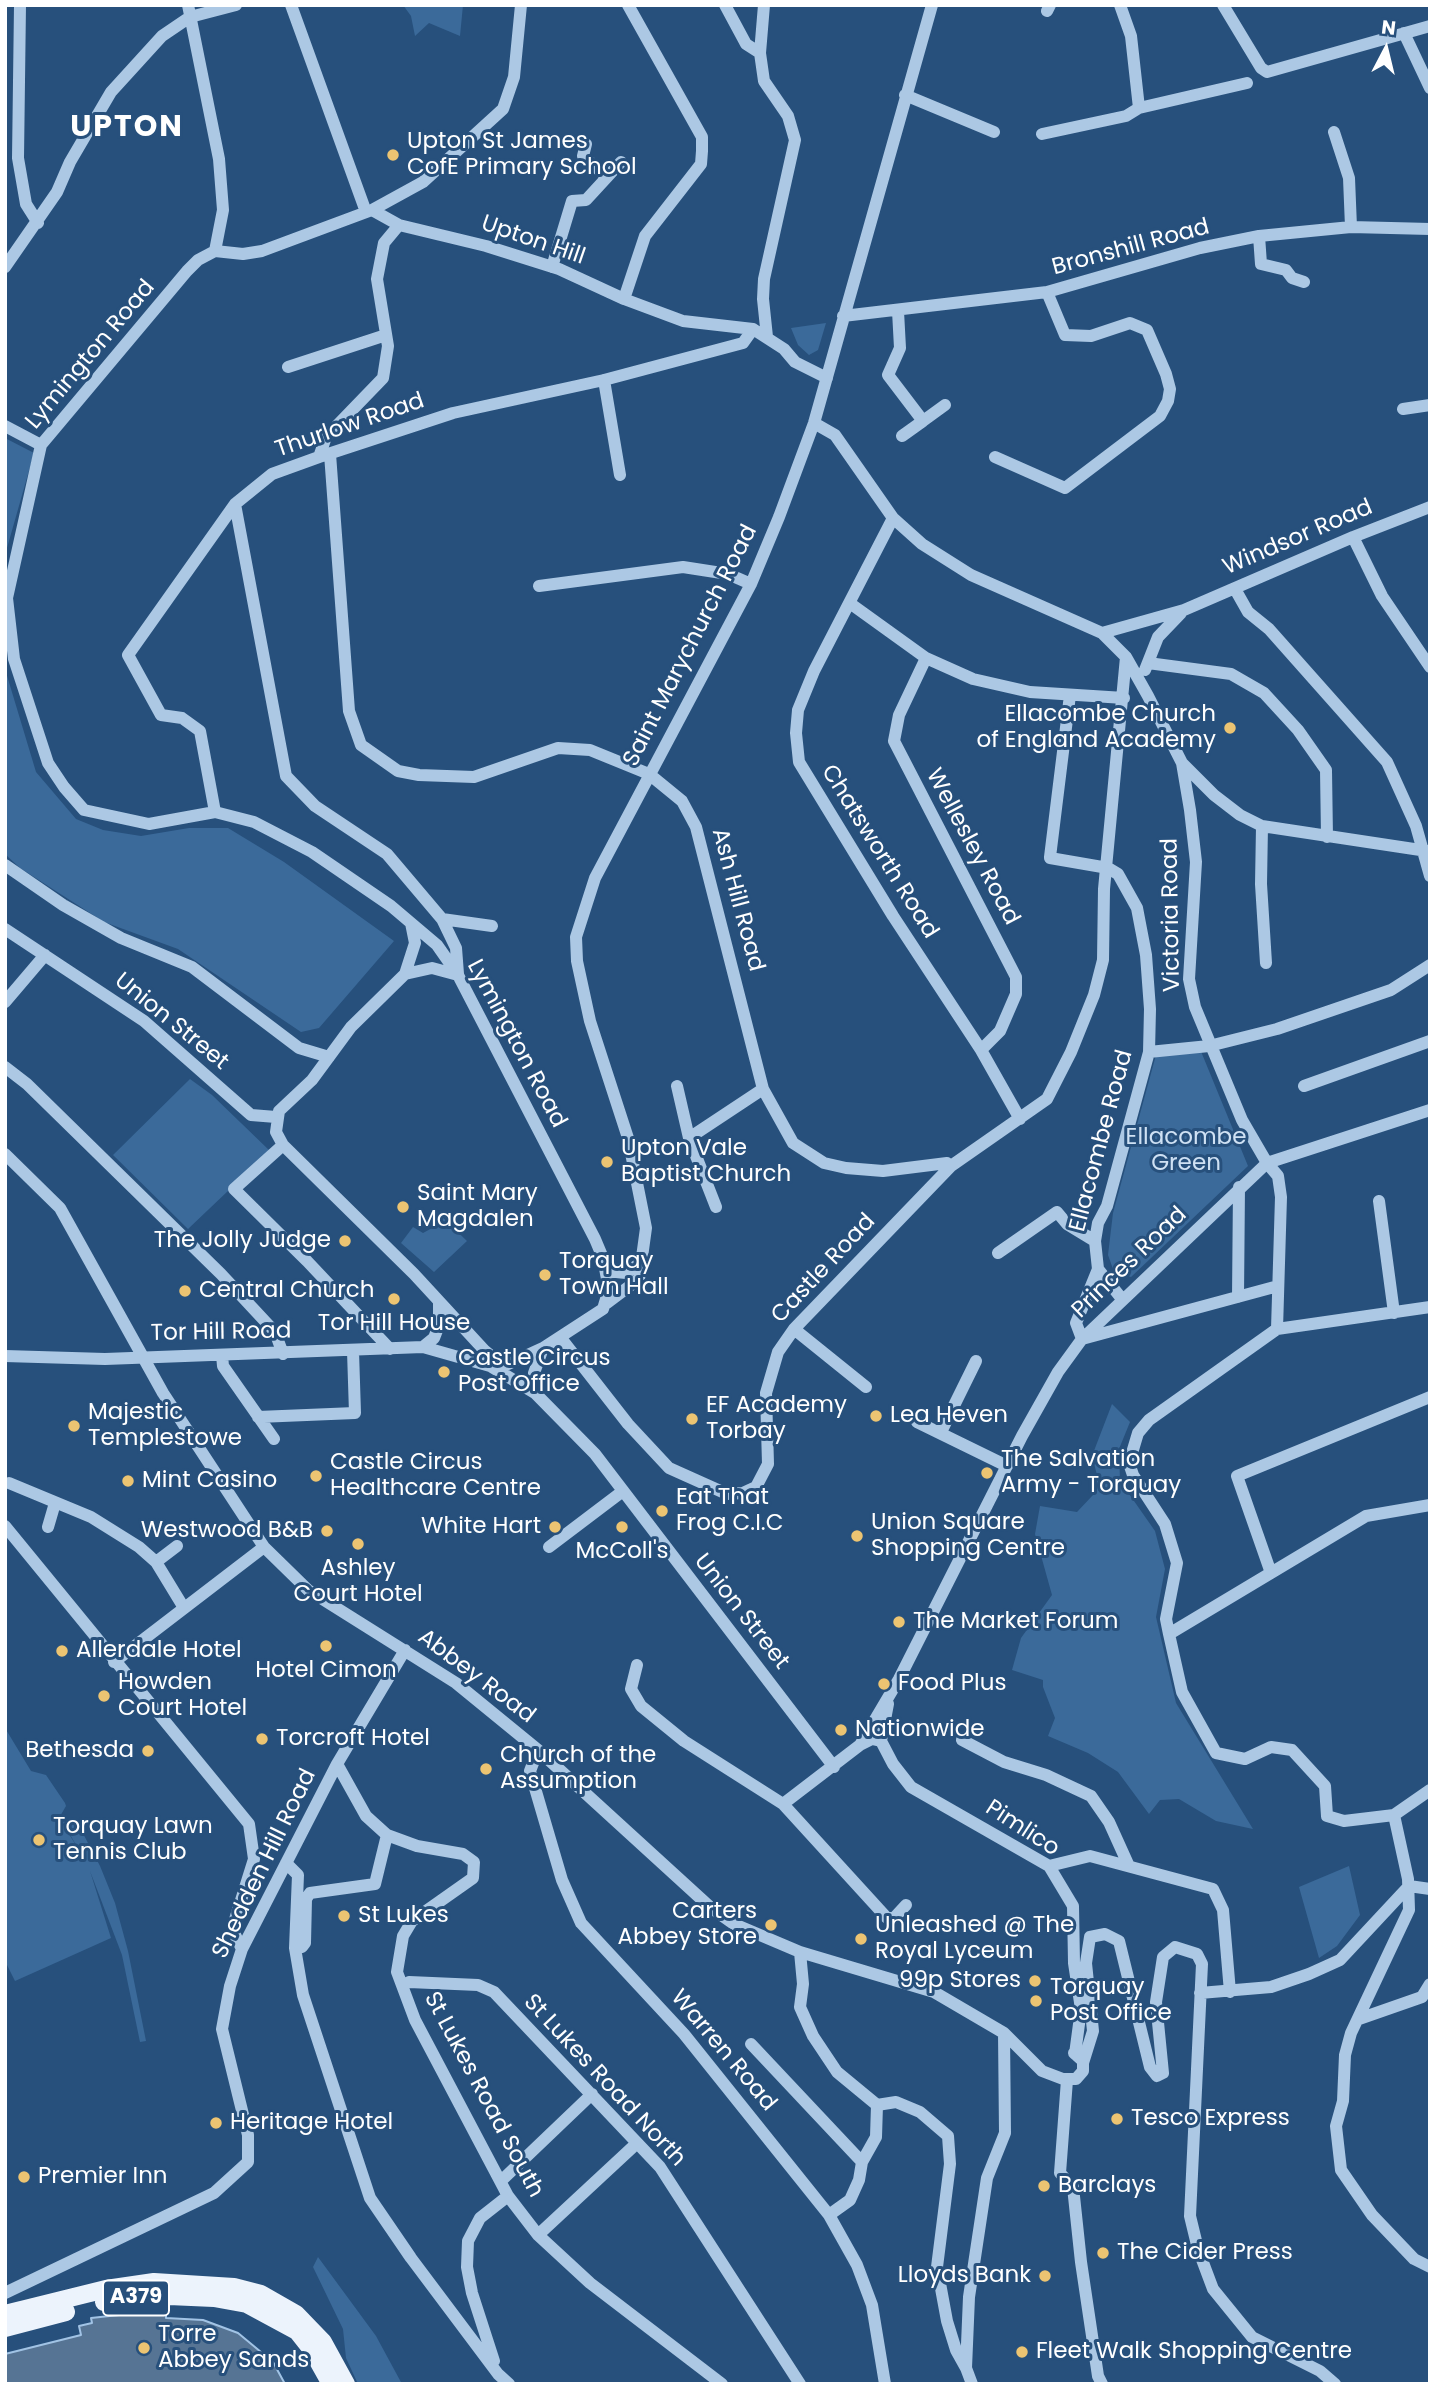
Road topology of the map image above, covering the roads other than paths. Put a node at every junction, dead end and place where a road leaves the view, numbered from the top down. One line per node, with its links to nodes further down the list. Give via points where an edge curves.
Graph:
1 (20, 5): 26 (street, via 18,158 26,204)
2 (236, 5): 11 (street)
3 (291, 5): 25 (street)
4 (521, 5): 25 (street, via 514,78 503,109 423,182)
5 (628, 5): 36 (street, via 702,137 702,151 701,164 645,236)
6 (725, 5): 14 (street, via 746,44)
7 (764, 5): 14 (street)
8 (932, 5): 17 (street, Saint Marychurch Road)
9 (1120, 5): 18 (street, via 1131,36)
10 (1223, 5): 13 (street, via 1267,72)
11 (189, 11): 26 (street, via 111,92); 31 (street, via 219,159 223,210)
12 (1430, 26): 13 (street)
13 (1404, 33): 16 (street)
14 (760, 53): 41 (street, via 764,81 788,116 795,140 764,279)
15 (1247, 83): 18 (street)
16 (1430, 88)
17 (905, 95): 19 (street); 38 (street, Saint Marychurch Road)
18 (1139, 108): 21 (street, via 1126,116)
19 (994, 132)
20 (1334, 132): 28 (street, via 1349,178)
21 (1042, 134)
22 (586, 144): 24 (street, via 583,156)
23 (621, 162): 24 (street)
24 (607, 177): 33 (street, via 586,200 572,201)
25 (369, 211): 27 (street, Upton Hill); 31 (street, via 262,251)
26 (38, 223): 32 (street)
27 (399, 225): 33 (street, Upton Hill); 40 (street, via 384,243 377,279)
28 (1351, 228): 29 (street, Bronshill Road); 30 (street, Bronshill Road)
29 (1430, 229)
30 (1259, 236): 34 (street, via 1261,264 1286,270); 35 (street, Bronshill Road)
31 (215, 251): 52 (street, Lymington Road, via 187,271)
32 (5, 267)
33 (552, 267): 36 (street, Upton Hill)
34 (1304, 282)
35 (1047, 292): 37 (street, Bronshill Road); 54 (street, via 1065,335 1091,336 1130,323 1147,330 1166,374 1168,401 1160,416 1065,488)
36 (624, 299): 39 (street, Upton Hill, via 683,321)
37 (898, 311): 38 (street, Bronshill Road); 48 (street, via 900,348 888,374)
38 (843, 316): 43 (street, Saint Marychurch Road)
39 (753, 329): 41 (street, Upton Hill); 44 (street, Thurlow Road, via 743,343)
40 (386, 335): 42 (street); 53 (street, via 383,378 326,437)
41 (767, 337): 43 (street, Upton Hill, via 795,362)
42 (288, 367)
43 (827, 378): 49 (street, Saint Marychurch Road)
44 (604, 380): 53 (street, Thurlow Road, via 453,413); 55 (street)
45 (944, 405): 48 (street)
46 (1430, 405): 47 (street)
47 (1403, 408)
48 (923, 421): 51 (street)
49 (814, 423): 58 (street, via 835,435); 60 (street, Saint Marychurch Road)
50 (5, 426): 52 (street)
51 (902, 436)
52 (41, 445): 75 (street, Lymington Road, via 7,598 14,659 48,763 84,810 149,824)
53 (324, 455): 56 (street, Thurlow Road, via 271,474); 74 (street, Ash Hill Road, via 349,711 361,745 398,771 419,775 474,777 558,748 590,750)
54 (995, 457)
55 (620, 475)
56 (235, 504): 75 (street, Thurlow Road, via 128,654 161,715 182,718 200,731); 82 (street, via 286,776 314,806 387,854)
57 (1430, 507): 59 (street, Windsor Road)
58 (893, 518): 63 (street, Chatsworth Road); 65 (street, via 922,544 971,575)
59 (1353, 537): 62 (street, Windsor Road); 69 (street, via 1382,596)
60 (751, 584): 61 (street, via 728,574 683,567); 74 (street, Saint Marychurch Road)
61 (539, 586)
62 (1235, 589): 64 (street, Windsor Road); 78 (street, via 1248,612 1269,629 1387,762)
63 (851, 604): 67 (street); 94 (street, Chatsworth Road, via 798,710 799,762)
64 (1184, 610): 65 (street, Windsor Road); 68 (street, Windsor Road, via 1158,637)
65 (1102, 633): 66 (street, Victoria Road)
66 (1126, 657): 70 (street, Victoria Road); 72 (street)
67 (926, 658): 71 (street, via 989,684); 94 (street, Wellesley Road, via 899,715 894,741 1016,977 1016,994 1000,1031)
68 (1148, 663): 70 (street, Windsor Road); 77 (street, via 1231,674 1264,693 1326,770)
69 (1430, 667)
70 (1139, 681): 73 (street, Victoria Road)
71 (1070, 695): 72 (street); 80 (street, via 1050,858)
72 (1124, 698): 80 (street)
73 (1182, 763): 76 (street, via 1214,795); 93 (street, Victoria Road, via 1196,862 1189,979)
74 (649, 774): 100 (street, Ash Hill Road, via 682,801 696,827); 114 (street, Saint Marychurch Road, via 595,878 576,937 590,1021 639,1181 646,1228)
75 (215, 812): 83 (street, Lymington Road, via 254,822 312,852)
76 (1262, 825): 77 (street); 87 (street)
77 (1327, 837): 78 (street)
78 (1425, 850): 81 (street)
79 (5, 865): 96 (street, via 121,938 192,967 299,1048)
80 (1108, 868): 95 (street, Ellacombe Road, via 1118,874 1137,908 1146,955); 102 (street, Castle Road, via 1103,960 1094,995 1046,1099)
81 (1430, 876)
82 (442, 919): 84 (street); 90 (street, via 456,948)
83 (411, 923): 89 (street, via 415,943); 90 (street, Lymington Road, via 437,946)
84 (492, 926)
85 (5, 929): 86 (street, Union Street)
86 (45, 955): 91 (street); 103 (street, Union Street, via 144,1021 251,1115)
87 (1266, 963)
88 (1430, 965): 93 (street, via 1391,990 1277,1029)
89 (405, 974): 90 (street, via 432,968); 96 (street, via 351,1027)
90 (458, 975): 116 (street, Lymington Road, via 594,1239)
91 (7, 997)
92 (1430, 1041): 99 (street)
93 (1209, 1046): 95 (street); 107 (street, Victoria Road)
94 (981, 1050): 102 (street, Chatsworth Road)
95 (1149, 1052): 112 (street, Ellacombe Road)
96 (328, 1057): 103 (street)
97 (5, 1067): 132 (street, via 221,1275 275,1332)
98 (677, 1086): 104 (street)
99 (1304, 1086)
100 (763, 1089): 104 (street); 108 (street, Ash Hill Road, via 793,1143 824,1163 883,1171)
101 (1430, 1110): 107 (street, Princes Road)
102 (1020, 1119): 108 (street, Castle Road)
103 (276, 1122): 105 (street)
104 (689, 1138): 111 (street)
105 (283, 1145): 120 (street); 130 (street, via 234,1189)
106 (7, 1159): 135 (street, Tor Hill Road, via 60,1208)
107 (1266, 1163): 109 (street, Princes Road); 117 (street, Victoria Road, via 1278,1176 1281,1198)
108 (951, 1166): 124 (street, Castle Road)
109 (1239, 1187): 118 (street); 119 (street, Princes Road)
110 (1379, 1201): 123 (street)
111 (716, 1207)
112 (1095, 1241): 113 (street, via 1057,1212); 115 (street, Ellacombe Road)
113 (998, 1253)
114 (642, 1262): 116 (street, via 626,1273); 121 (street, via 639,1279)
115 (1098, 1269): 119 (street); 127 (street, Ellacombe Road, via 1076,1323)
116 (606, 1272): 121 (street, Lymington Road)
117 (1278, 1286): 118 (street); 125 (street, Victoria Road)
118 (1238, 1297): 127 (street)
119 (1122, 1299): 127 (street, Princes Road)
120 (439, 1302): 128 (street, via 435,1338); 137 (street)
121 (607, 1303): 126 (street)
122 (1430, 1307): 123 (street)
123 (1394, 1313): 125 (street)
124 (794, 1329): 126 (street, Castle Road, via 778,1352 766,1393 768,1464 756,1487 727,1494 670,1468 628,1424); 138 (street)
125 (1277, 1329): 158 (street, via 1149,1420 1130,1450 1133,1475 1165,1524 1177,1563 1166,1619)
126 (560, 1336): 129 (street)
127 (1082, 1339): 145 (street, Princes Road, via 1058,1372)
128 (423, 1347): 130 (street, Tor Hill Road); 137 (street, Tor Hill Road)
129 (543, 1348): 137 (street); 139 (street, via 534,1373)
130 (390, 1349): 131 (street, Tor Hill Road)
131 (353, 1351): 132 (street, Tor Hill Road); 141 (street, via 355,1413)
132 (283, 1354): 133 (street, Tor Hill Road)
133 (222, 1355): 135 (street, Tor Hill Road); 141 (street, via 223,1366)
134 (5, 1356): 135 (street)
135 (143, 1358): 153 (street, Abbey Road)
136 (976, 1361): 143 (street)
137 (500, 1365): 139 (street, Union Street)
138 (866, 1387)
139 (536, 1393): 147 (street, Union Street, via 595,1454)
140 (1430, 1397): 156 (street, via 1237,1476)
141 (258, 1417): 144 (street)
142 (917, 1422): 143 (street)
143 (941, 1432): 145 (street)
144 (274, 1438)
145 (1007, 1466): 162 (street, Princes Road)
146 (9, 1483): 148 (street)
147 (623, 1491): 154 (street); 168 (street, Union Street)
148 (55, 1503): 151 (street); 155 (street, via 91,1517)
149 (1430, 1505): 156 (street, via 1366,1516)
150 (5, 1526): 160 (street)
151 (48, 1527)
152 (177, 1546): 155 (street)
153 (264, 1547): 157 (street); 159 (street, Abbey Road, via 308,1590)
154 (549, 1547)
155 (156, 1562): 157 (street)
156 (1271, 1573): 158 (street)
157 (184, 1608): 160 (street)
158 (1169, 1634): 171 (street, via 1182,1692 1216,1753 1245,1759 1271,1746 1293,1750 1325,1786 1327,1816 1344,1821)
159 (405, 1650): 166 (street, Abbey Road, via 456,1683); 167 (street, Shedden Hill Road)
160 (114, 1662): 180 (street, via 249,1824 254,1859 232,1929)
161 (637, 1665): 170 (street, via 631,1689 641,1706 684,1741)
162 (888, 1700): 164 (street); 165 (street)
163 (962, 1740): 174 (street, via 1091,1796)
164 (881, 1741): 165 (street); 175 (street, Pimlico, via 911,1787)
165 (860, 1745): 168 (street)
166 (538, 1750): 181 (street, Abbey Road, via 710,1907 762,1939); 197 (street, Warren Road, via 530,1771 562,1880 580,1923 699,2051)
167 (337, 1764): 172 (street, via 366,1816); 173 (street, Shedden Hill Road)
168 (834, 1767): 170 (street)
169 (1430, 1790): 171 (street)
170 (783, 1804): 178 (street, via 887,1918 894,1918)
171 (1394, 1815): 176 (street)
172 (387, 1835): 179 (street, via 375,1884 310,1893 305,1943); 183 (street, St Lukes Road South, via 463,1854 474,1862 474,1878 412,1921 403,1936 397,1972)
173 (286, 1863): 179 (street, via 298,1875); 180 (street, Shedden Hill Road)
174 (1128, 1864): 175 (street, via 1090,1856); 184 (street, via 1213,1889 1223,1910)
175 (1049, 1866): 189 (street, Pimlico, via 1073,1906 1081,2009)
176 (1409, 1886): 177 (street); 184 (street, via 1340,1960 1271,1987); 186 (street, via 1405,1923)
177 (1430, 1889)
178 (906, 1905)
179 (295, 1948): 204 (street, via 303,1995 370,2198)
180 (242, 1949): 200 (street, Shedden Hill Road, via 224,2005 222,2029 248,2135 248,2162 214,2193)
181 (800, 1952): 187 (street, Abbey Road, via 934,1992); 192 (street, via 800,2007 813,2036 837,2072)
182 (1430, 1984): 186 (street, via 1422,1997)
183 (403, 1985): 191 (street, St Lukes Road North, via 478,1984 494,1992); 195 (street, St Lukes Road South, via 415,2020)
184 (1230, 1992): 185 (street)
185 (1200, 1993): 189 (street, via 1200,1958 1186,1948 1170,1949 1161,1965 1156,2002 1163,2073 1153,2074 1119,1941 1110,1935 1093,1935 1086,1963 1093,2031); 213 (street, via 1190,2216 1198,2249 1213,2289 1252,2337 1320,2371)
186 (1359, 2019): 199 (street, via 1345,2055 1343,2101 1336,2126 1341,2170 1372,2215 1415,2259)
187 (1004, 2034): 190 (street, Abbey Road, via 1042,2071); 203 (street, via 1005,2133 979,2214)
188 (751, 2045): 194 (street)
189 (1077, 2056): 190 (street, via 1080,2076)
190 (1065, 2080): 212 (street, via 1060,2173 1073,2187)
191 (592, 2094): 193 (street, St Lukes Road North); 195 (street)
192 (877, 2105): 194 (street, via 876,2137); 203 (street, via 896,2102 920,2112 948,2136 950,2165 937,2267 947,2321)
193 (636, 2144): 198 (street); 209 (street, St Lukes Road North, via 660,2167)
194 (862, 2162): 197 (street, via 849,2200)
195 (502, 2180): 196 (street, St Lukes Road South)
196 (508, 2196): 198 (street, St Lukes Road South); 204 (street, via 480,2218 468,2241 467,2267 477,2313)
197 (829, 2214): 210 (street, Warren Road, via 857,2265 872,2305)
198 (538, 2235): 208 (street, St Lukes Road South, via 590,2283)
199 (1430, 2267)
200 (5, 2293)
201 (5, 2314): 206 (main road, A379, via 154,2282 234,2287 261,2294 296,2314 323,2342)
202 (5, 2328): 205 (main road, A379, via 116,2300 199,2297 247,2305 297,2331)
203 (965, 2368): 211 (street)
204 (498, 2374): 207 (street)
205 (331, 2384)
206 (346, 2384)
207 (509, 2384)
208 (722, 2384)
209 (800, 2384)
210 (886, 2384)
211 (972, 2384)
212 (1102, 2384)
213 (1335, 2384)

